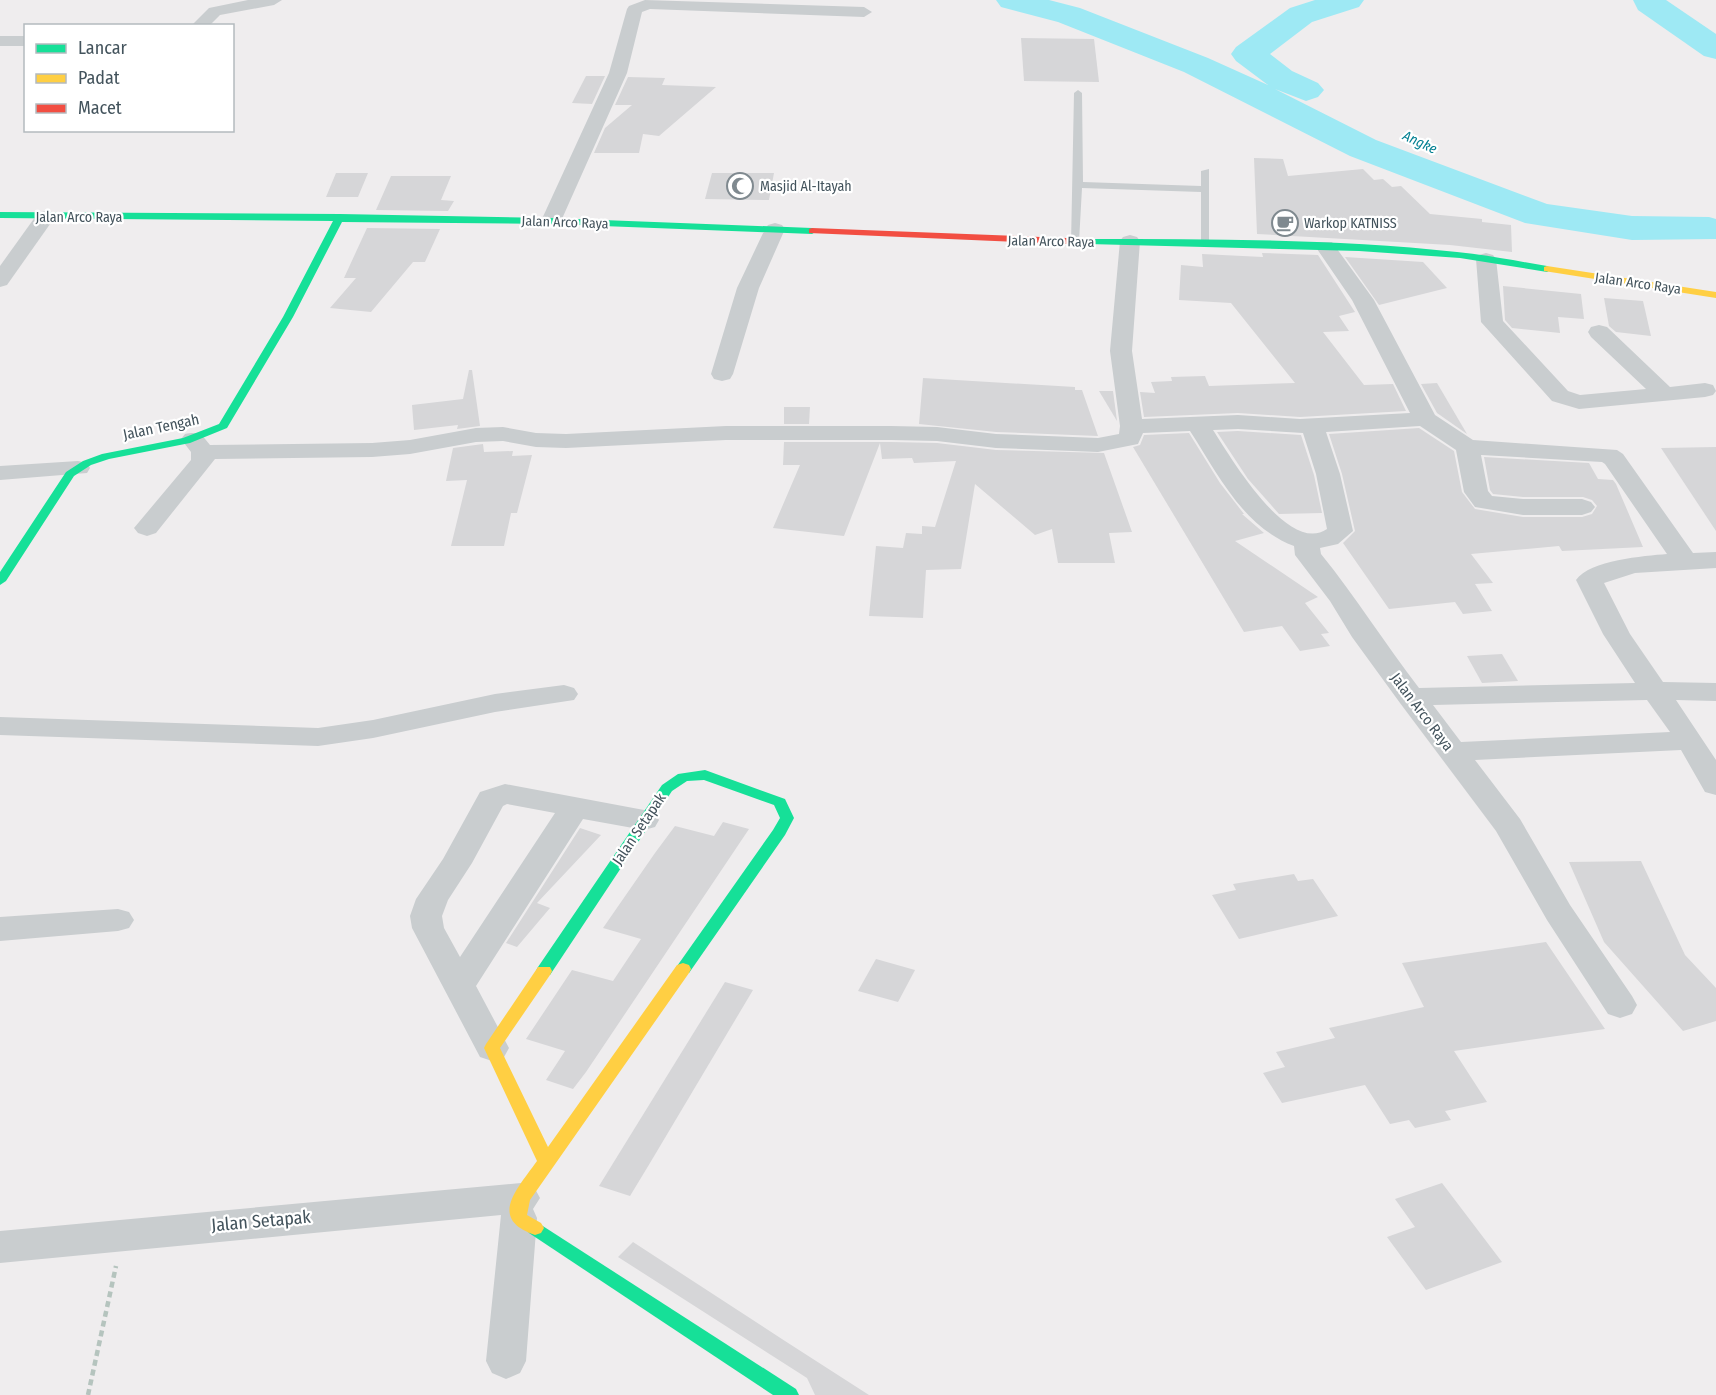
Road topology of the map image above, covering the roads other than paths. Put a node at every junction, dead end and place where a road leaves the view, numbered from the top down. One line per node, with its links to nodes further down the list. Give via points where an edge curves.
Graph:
1 (274, 0): 2 (street)
2 (219, 5): 4 (street)
3 (864, 12): 14 (street, via 639,6 618,73)
4 (201, 24)
5 (24, 41): 6 (street)
6 (0, 42)
7 (1078, 93): 9 (lane)
8 (1206, 171): 10 (lane)
9 (1078, 185): 10 (lane); 17 (lane)
10 (1204, 189): 18 (lane)
11 (0, 215): 12 (main road, Jalan Arco Raya)
12 (45, 217): 13 (main road, Jalan Arco Raya); 21 (street)
13 (340, 217): 14 (main road, Jalan Arco Raya); 31 (main road, Jalan Tengah, via 288,317 223,426)
14 (551, 221): 15 (main road, Jalan Arco Raya)
15 (775, 229): 17 (main road, Jalan Arco Raya); 24 (street, via 748,288)
16 (1130, 241): 17 (main road, Jalan Arco Raya); 18 (main road, Jalan Arco Raya); 30 (street, via 1121,351)
17 (1074, 242)
18 (1206, 242): 19 (main road, Jalan Arco Raya)
19 (1325, 246): 20 (main road, Jalan Arco Raya); 27 (street, via 1363,300)
20 (1486, 260): 22 (main road, Jalan Arco Raya); 26 (street, via 1492,322 1560,396 1579,402)
21 (0, 280)
22 (1716, 295)
23 (1599, 332): 26 (street)
24 (722, 374)
25 (1705, 390): 26 (street)
26 (1664, 394)
27 (1425, 419): 29 (street); 32 (street)
28 (1197, 424): 29 (street); 30 (street); 37 (street, via 1266,520 1292,539)
29 (1312, 425): 37 (street, via 1340,531 1329,539)
30 (1132, 426): 31 (street, via 1130,439 1098,445 891,433 726,433 566,441 503,434 372,450)
31 (198, 445): 33 (main road, Jalan Tengah, via 104,456); 36 (street, via 203,461)
32 (1467, 447): 35 (street, via 1476,492 1484,502 1522,507); 40 (street, via 1608,454)
33 (78, 468): 34 (street); 38 (main road, Jalan Tengah)
34 (0, 472)
35 (1582, 507)
36 (147, 528)
37 (1306, 542): 45 (street, Jalan Arco Raya, via 1308,555)
38 (10, 551): 41 (main road, Jalan Tengah)
39 (1716, 560): 40 (street)
40 (1685, 561): 42 (street, via 1623,568 1589,580 1597,600)
41 (0, 581)
42 (1653, 691): 43 (street); 45 (street); 47 (street)
43 (1716, 692)
44 (564, 694): 46 (street, via 495,703 318,737)
45 (1410, 697): 48 (street, Jalan Arco Raya)
46 (0, 726)
47 (1689, 740): 48 (street); 49 (street)
48 (1453, 752): 55 (street, Jalan Arco Raya, via 1509,826 1558,912)
49 (1716, 785)
50 (574, 808): 51 (street); 54 (street); 54 (street, via 505,794 491,799 432,899 426,916 428,928)
51 (644, 820): 56 (main road, Jalan Setapak); 57 (main road, Jalan Setapak, via 667,788 683,777 705,775 780,802 787,818)
52 (118, 920): 53 (street)
53 (0, 929)
54 (460, 984): 56 (street)
55 (1620, 1005)
56 (492, 1048): 57 (main road)
57 (547, 1163): 58 (main road, Jalan Setapak)
58 (520, 1208): 59 (street, Jalan Setapak, via 123,1233); 60 (street); 61 (main road, via 560,1243)
59 (0, 1246)
60 (506, 1361)
61 (789, 1395)

